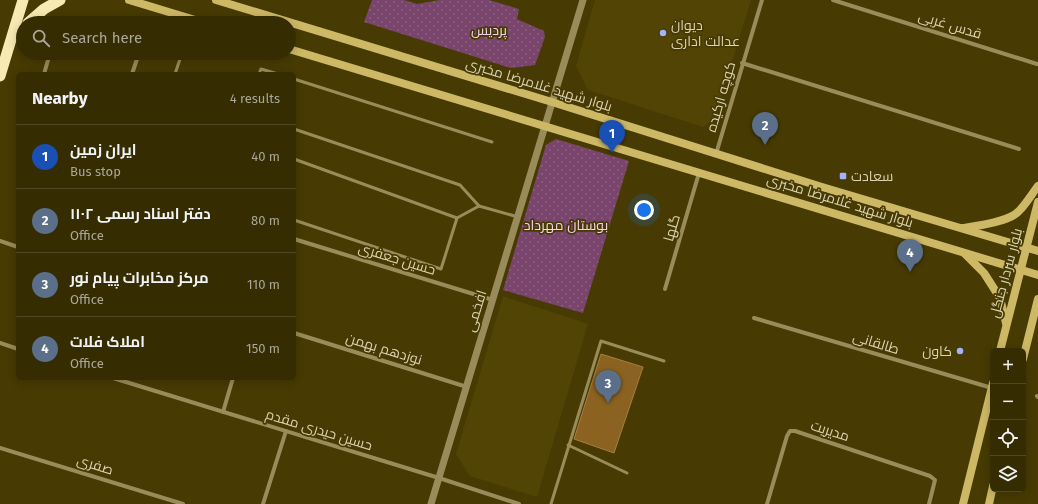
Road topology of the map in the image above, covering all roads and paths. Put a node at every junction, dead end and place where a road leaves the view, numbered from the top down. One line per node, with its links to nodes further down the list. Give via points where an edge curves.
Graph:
1 (22, 0): 8 (highway)
2 (60, 0): 9 (highway)
3 (128, 0): 10 (main road)
4 (216, 0): 11 (main road, بلوار شهید غلامرضا مخبری)
5 (583, 0): 29 (street, افخمی)
6 (762, 0): 20 (street, کوچه ارکیده)
7 (833, 0): 21 (street, قدس غربی)
8 (17, 16)
9 (36, 16)
10 (182, 16)
11 (269, 16)
12 (16, 20): 15 (highway)
13 (296, 24): 29 (main road, بلوار شهید غلامرضا مخبری)
14 (16, 33): 15 (highway)
15 (11, 37): 27 (highway)
16 (296, 50): 30 (main road, بلوار شهید غلامرضا مخبری)
17 (48, 60): 22 (street)
18 (137, 60): 23 (street)
19 (180, 60): 24 (lane)
20 (742, 63): 33 (street); 34 (street, کوچه ارکیده)
21 (1037, 64)
22 (45, 72)
23 (133, 72)
24 (176, 72)
25 (260, 72): 26 (lane, via 261,68)
26 (272, 72)
27 (0, 76)
28 (296, 80): 32 (lane)
29 (552, 102): 30 (street, افخمی); 34 (main road, بلوار شهید غلامرضا مخبری)
30 (545, 126): 36 (main road, بلوار شهید غلامرضا مخبری); 40 (street, افخمی)
31 (296, 130): 39 (lane, via 460,185)
32 (492, 142)
33 (1018, 149)
34 (716, 154): 43 (main road, بلوار شهید غلامرضا مخبری)
35 (296, 160): 41 (lane)
36 (699, 172): 48 (main road, بلوار شهید غلامرضا مخبری); 52 (street, گلها)
37 (1038, 186): 43 (main road, via 1018,212 982,226)
38 (1038, 202): 47 (main road, بلوار سردار جنگل)
39 (479, 206): 40 (lane); 41 (lane)
40 (518, 217): 54 (street, افخمی)
41 (457, 218): 42 (lane, via 442,269)
42 (296, 221)
43 (958, 228): 47 (main road, بلوار شهید غلامرضا مخبری)
44 (296, 240): 54 (street, حسین جعفری)
45 (0, 241): 46 (street)
46 (16, 246)
47 (1026, 248): 49 (main road, بلوار شهید غلامرضا مخبری); 50 (main road, بلوار سردار جنگل)
48 (963, 252): 50 (main road, بلوار شهید غلامرضا مخبری); 56 (main road, via 984,274 1000,298)
49 (1038, 252)
50 (1020, 270): 51 (main road, بلوار شهید غلامرضا مخبری); 56 (main road, بلوار سردار جنگل)
51 (1038, 275)
52 (665, 289)
53 (1038, 299): 58 (main road)
54 (493, 300): 68 (street, افخمی)
55 (754, 318): 67 (street, طالقانی)
56 (1006, 325): 62 (main road, بلوار سردار جنگل)
57 (1038, 326): 58 (main road)
58 (1029, 332): 63 (main road)
59 (296, 334): 68 (street, نوزدهم بهمن)
60 (0, 343): 61 (street)
61 (16, 348)
62 (1001, 348)
63 (1025, 348)
64 (664, 361): 72 (lane, via 601,341)
65 (119, 380): 70 (street, حسین حیدری مقدم)
66 (232, 380): 70 (street)
67 (990, 385)
68 (467, 386): 75 (street, افخمی)
69 (990, 394): 84 (main road)
70 (223, 412): 71 (street, حسین حیدری مقدم)
71 (286, 431): 75 (street, حسین حیدری مقدم); 78 (street)
72 (568, 445): 74 (lane); 81 (lane)
73 (0, 448): 77 (street, صفری)
74 (627, 473)
75 (439, 478): 79 (street, افخمی); 80 (street, حسین حیدری مقدم)
76 (992, 492): 85 (main road)
77 (183, 504)
78 (264, 504)
79 (431, 504)
80 (519, 504)
81 (551, 504)
82 (767, 504): 83 (street, مدیریت, via 790,431 930,476 935,480)
83 (929, 504)
84 (963, 504)
85 (989, 504)

